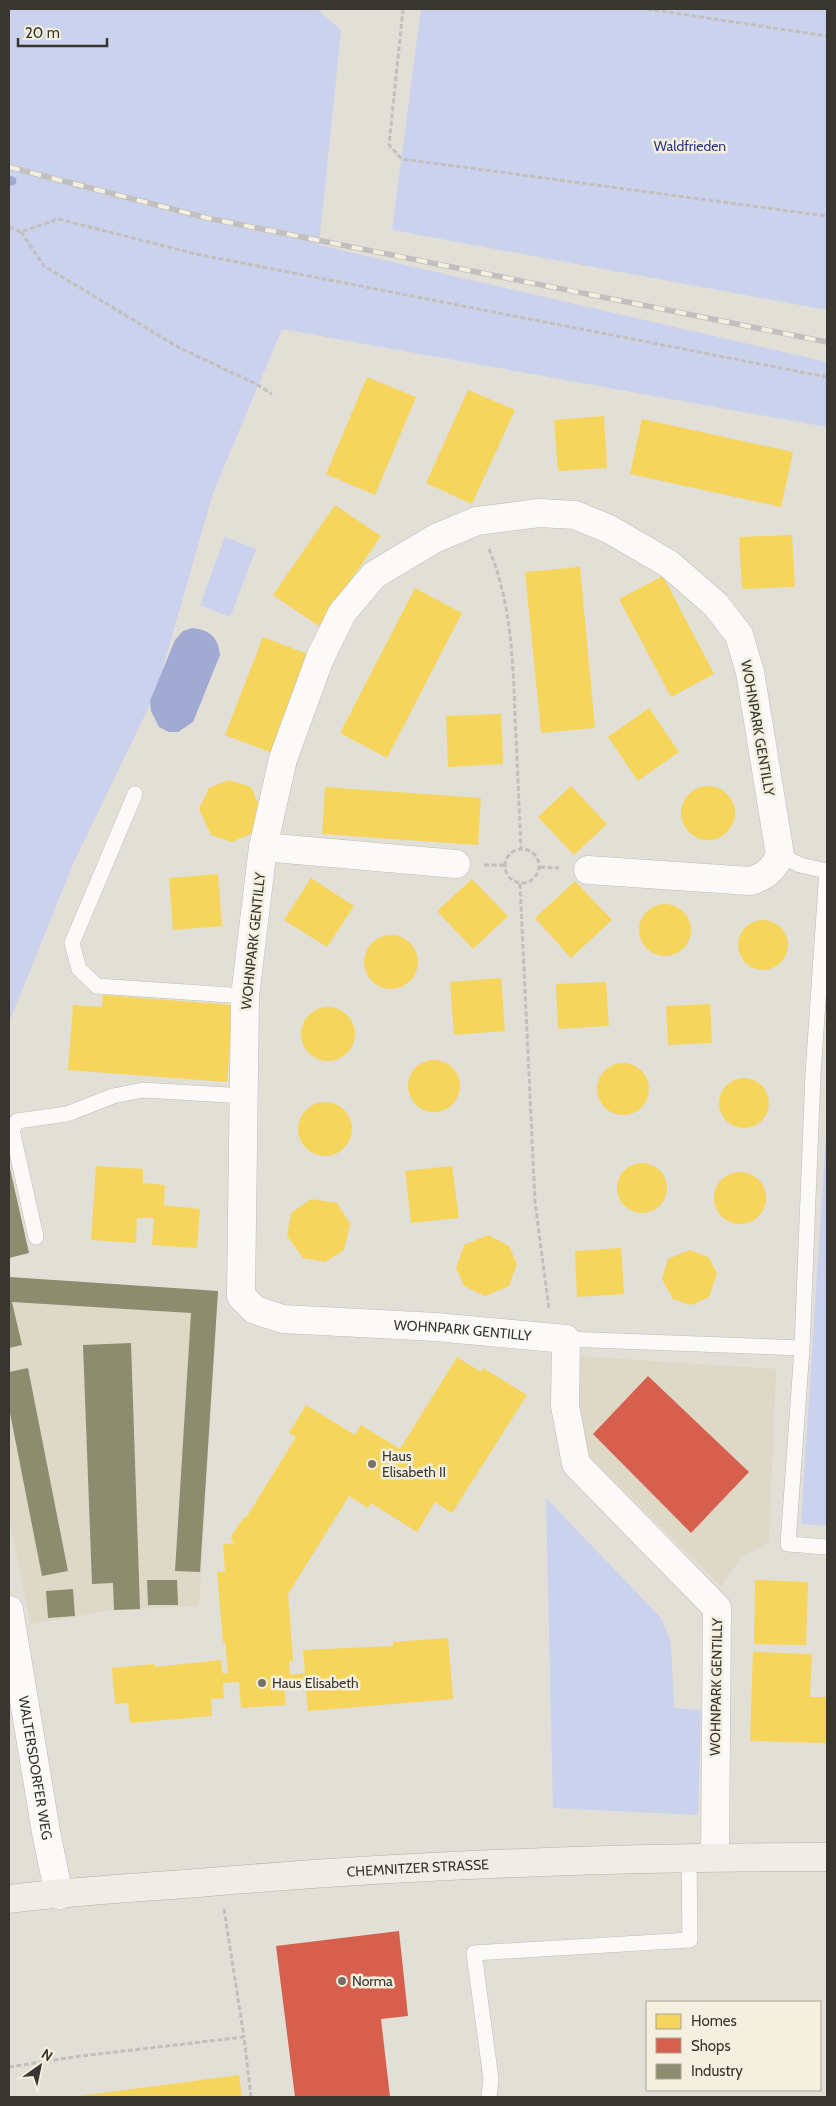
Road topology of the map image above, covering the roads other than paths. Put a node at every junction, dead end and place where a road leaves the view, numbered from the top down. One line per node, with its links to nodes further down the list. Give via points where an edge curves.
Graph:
1 (135, 794): 7 (lane, via 72,943 79,969 97,986)
2 (263, 847): 3 (street, WOHNPARK GENTILLY, via 283,759 320,658 342,613 374,575 436,538 477,521 539,513 575,515 609,529 669,564 716,605 739,634 750,672); 4 (street); 7 (street, WOHNPARK GENTILLY)
3 (780, 855): 5 (street, via 774,868 750,881); 6 (lane, via 800,865)
4 (456, 864)
5 (588, 870)
6 (827, 871): 11 (lane, via 813,1074)
7 (245, 996): 8 (street, WOHNPARK GENTILLY)
8 (246, 1096): 9 (lane, via 143,1090 113,1096 68,1114 17,1121 12,1130); 10 (street, WOHNPARK GENTILLY, via 242,1296 255,1310 283,1319 436,1327)
9 (36, 1237)
10 (560, 1339): 11 (lane); 15 (street, WOHNPARK GENTILLY, via 565,1406 576,1464 717,1608)
11 (802, 1348): 12 (lane, via 788,1544)
12 (827, 1547)
13 (9, 1610): 16 (street, WALTERSDORFER WEG)
14 (827, 1857): 15 (main road, CHEMNITZER STRASSE)
15 (702, 1858): 16 (main road, CHEMNITZER STRASSE, via 462,1865); 18 (lane, via 690,1940 474,1953 491,2079)
16 (59, 1894): 17 (main road, CHEMNITZER STRASSE)
17 (9, 1899)
18 (489, 2097)

